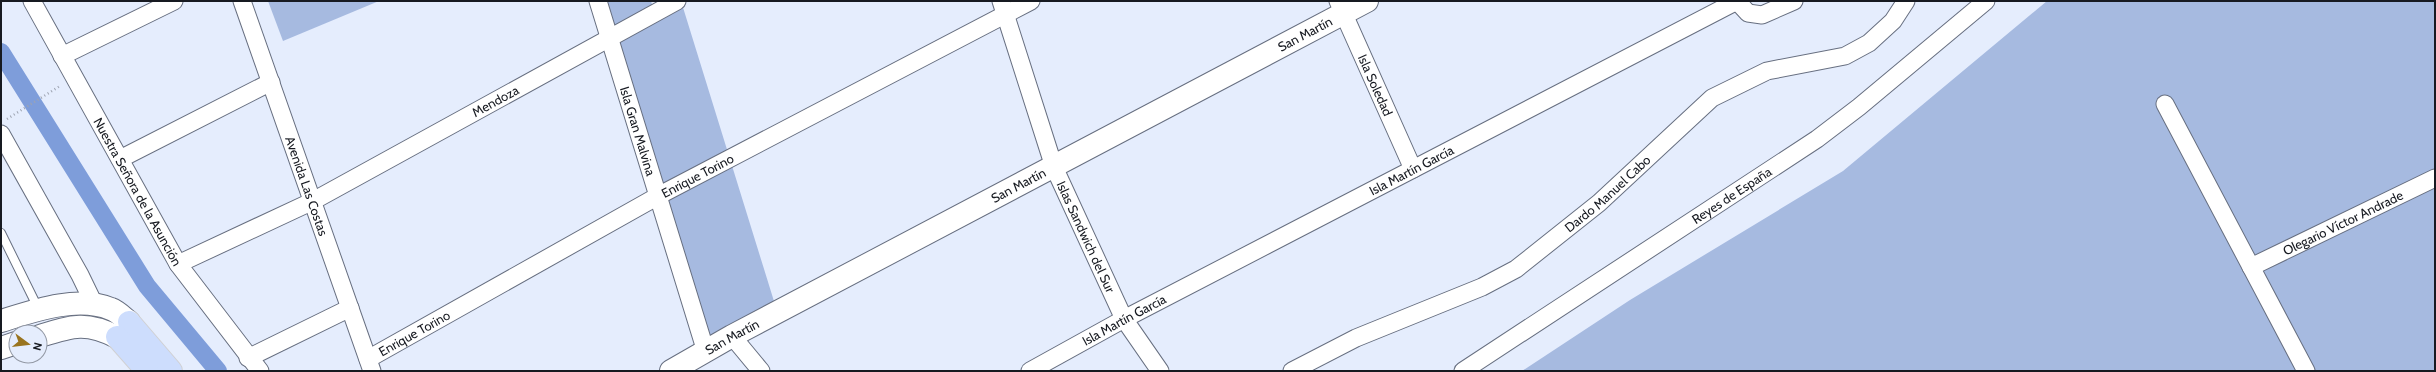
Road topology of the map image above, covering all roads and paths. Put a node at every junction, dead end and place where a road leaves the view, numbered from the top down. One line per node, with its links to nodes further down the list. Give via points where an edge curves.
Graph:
1 (32, 1): 16 (street, Nuestra Señora de la Asunción)
2 (174, 1): 16 (street)
3 (242, 1): 17 (street, Avenida Las Costas)
4 (598, 1): 15 (street, Isla Gran Malvina)
5 (677, 1): 12 (street, Mendoza)
6 (1031, 1): 14 (street, Enrique Torino)
7 (1367, 1): 13 (main road, San Martín)
8 (1737, 1): 9 (street, Isla Martín García, via 1748,13 1762,15); 24 (street, Isla Martín García)
9 (1794, 1)
10 (1906, 1): 49 (street, Dardo Manuel Cabo, via 1894,21 1869,43 1845,56 1767,71 1712,98 1599,204 1516,269 1482,287 1356,338)
11 (1986, 1): 50 (street, Reyes de España, via 1817,139)
12 (653, 7): 15 (street, Mendoza)
13 (1340, 7): 23 (main road, San Martín); 24 (street, Isla Soledad)
14 (1003, 8): 23 (street, Islas Sandwich del Sur); 26 (street, Enrique Torino)
15 (610, 37): 26 (street, Isla Gran Malvina); 27 (street, Mendoza)
16 (62, 56): 22 (street, Nuestra Señora de la Asunción)
17 (271, 82): 22 (street); 27 (street, Avenida Las Costas)
18 (55, 89): 20 (path)
19 (2165, 104): 30 (street)
20 (12, 115)
21 (1, 134): 31 (street)
22 (120, 159): 29 (street, Nuestra Señora de la Asunción)
23 (1054, 167): 34 (street, Islas Sandwich del Sur); 38 (main road, San Martín)
24 (1413, 169): 34 (street, Isla Martín García)
25 (2435, 178): 30 (street, Olegario Víctor Andrade)
26 (658, 196): 39 (street, Isla Gran Malvina); 41 (street, Enrique Torino)
27 (313, 201): 29 (street, Mendoza); 32 (street, Avenida Las Costas)
28 (1, 233): 33 (lane)
29 (178, 264): 40 (street, Nuestra Señora de la Asunción)
30 (2251, 267): 51 (street)
31 (95, 306): 33 (main road, via 70,304); 36 (main road, via 112,309)
32 (350, 308): 40 (street); 41 (street, Avenida Las Costas)
33 (39, 309): 35 (main road)
34 (1124, 319): 47 (street, Isla Martín García); 48 (street, Islas Sandwich del Sur)
35 (1, 321)
36 (123, 329): 37 (main road, via 71,326); 42 (main road); 43 (main road)
37 (48, 333)
38 (732, 336): 39 (main road, San Martín); 46 (street)
39 (706, 352): 45 (main road, San Martín)
40 (248, 358): 44 (street, Nuestra Señora de la Asunción)
41 (370, 365)
42 (147, 371)
43 (171, 371)
44 (260, 371)
45 (671, 371)
46 (761, 371)
47 (1030, 371)
48 (1160, 371)
49 (1292, 371)
50 (1462, 371)
51 (2306, 371)

